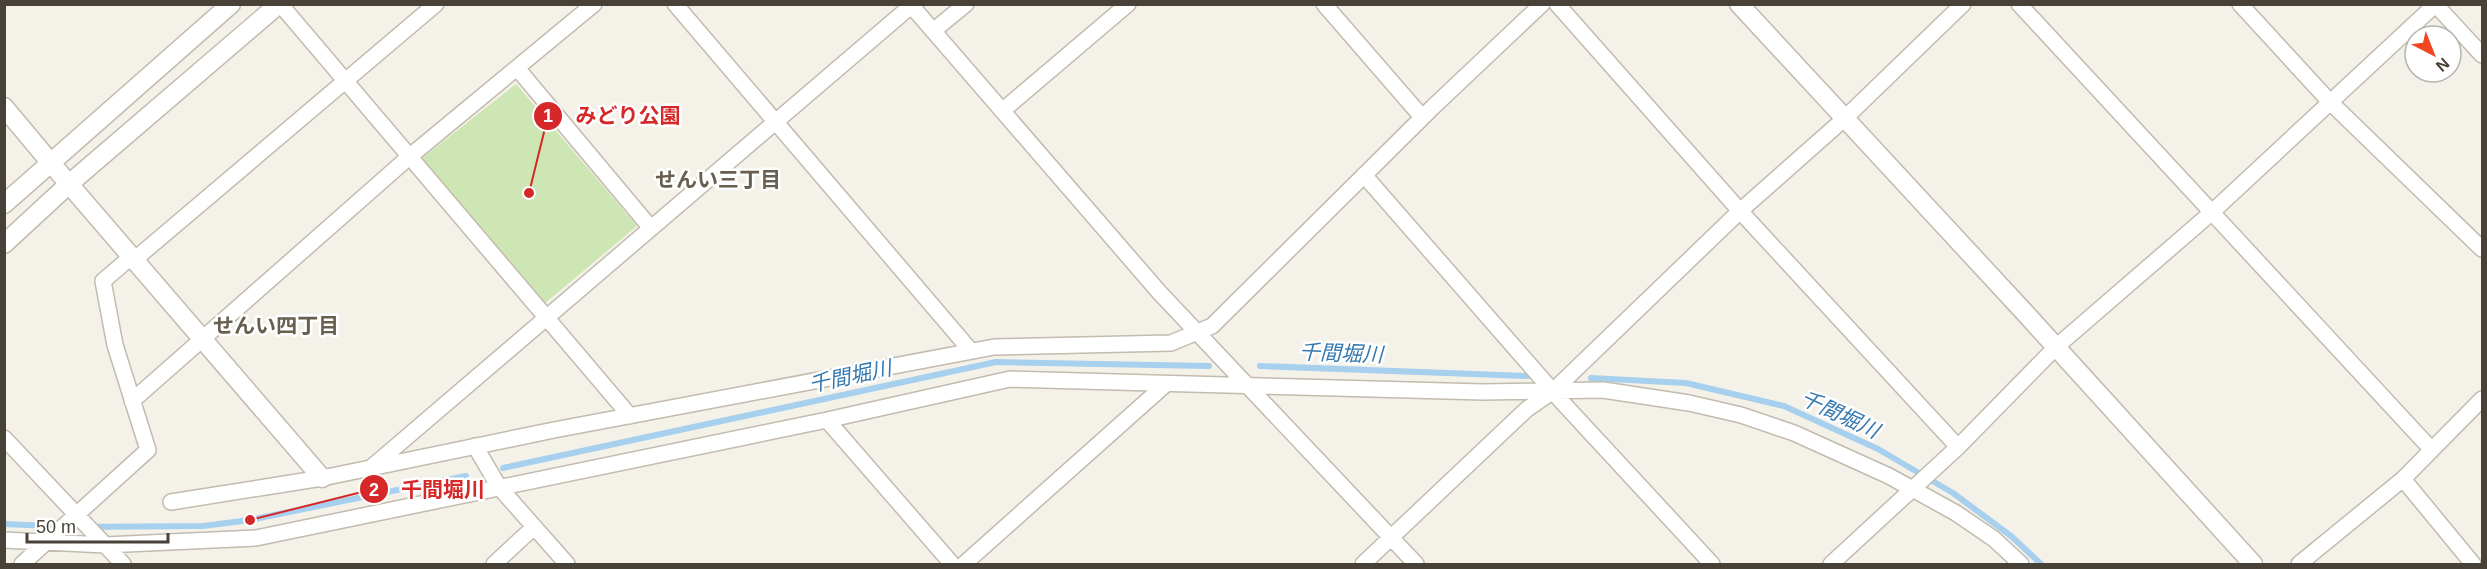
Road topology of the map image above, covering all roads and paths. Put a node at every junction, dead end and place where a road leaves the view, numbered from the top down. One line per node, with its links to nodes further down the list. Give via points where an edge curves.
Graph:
1 (231, 4): 28 (street)
2 (280, 4): 20 (street); 30 (street)
3 (436, 4): 20 (street)
4 (594, 4): 19 (street)
5 (675, 4): 26 (street)
6 (966, 4): 17 (street)
7 (1128, 4): 23 (street)
8 (1324, 4): 24 (street)
9 (1542, 4): 24 (street)
10 (1557, 4): 32 (street)
11 (1739, 4): 25 (street)
12 (1963, 4): 25 (street)
13 (2019, 4): 33 (street)
14 (2240, 4): 21 (street)
15 (910, 5): 17 (street); 26 (street)
16 (2435, 5): 18 (street); 21 (street)
17 (933, 31): 23 (street)
18 (2482, 56)
19 (517, 68): 27 (street); 34 (street)
20 (345, 81): 27 (street); 37 (street)
21 (2330, 102): 33 (street); 36 (street)
22 (4, 107): 28 (street)
23 (1002, 111): 39 (street)
24 (1422, 117): 29 (street)
25 (1844, 118): 32 (street); 41 (street)
26 (774, 121): 34 (street); 42 (street)
27 (409, 157): 38 (street); 40 (street)
28 (50, 162): 30 (street); 31 (street)
29 (1364, 175): 39 (street, via 1212,326); 45 (street)
30 (69, 184): 35 (street); 37 (street)
31 (4, 204)
32 (1740, 211): 45 (street); 52 (street)
33 (2211, 213): 41 (street); 53 (street)
34 (650, 227): 38 (street)
35 (4, 244)
36 (2482, 249)
37 (132, 259): 40 (street); 47 (street, via 104,281 115,345)
38 (545, 318): 48 (street); 54 (street)
39 (1198, 332): 42 (street, via 1171,343 994,346); 44 (street)
40 (202, 340): 47 (street); 55 (street)
41 (2056, 347): 52 (street); 77 (street)
42 (971, 351): 48 (street)
43 (1166, 384): 44 (street); 49 (street, via 1010,379); 71 (street)
44 (1250, 386): 45 (street); 62 (street)
45 (1553, 391): 58 (street, via 1603,390 1741,415); 62 (street, via 1527,408); 74 (street)
46 (2482, 399): 53 (street)
47 (132, 401): 60 (street, via 148,450)
48 (630, 416): 51 (street)
49 (827, 420): 57 (street); 70 (street)
50 (4, 438): 60 (street)
51 (475, 446): 54 (street); 57 (street)
52 (1958, 447): 58 (street)
53 (2431, 449): 56 (street)
54 (372, 467): 55 (street)
55 (322, 478): 59 (street)
56 (2403, 479): 78 (street); 79 (street)
57 (499, 487): 61 (street); 65 (street, via 256,538)
58 (1915, 487): 75 (street); 76 (street, via 1994,539)
59 (171, 502)
60 (77, 517): 64 (street); 65 (street)
61 (533, 528): 68 (street); 69 (street)
62 (1392, 538): 72 (street); 73 (street)
63 (4, 540): 64 (street)
64 (47, 541): 65 (street); 66 (street)
65 (101, 541): 67 (street)
66 (22, 564)
67 (123, 564)
68 (494, 564)
69 (567, 564)
70 (952, 564)
71 (964, 564)
72 (1363, 564)
73 (1416, 564)
74 (1713, 564)
75 (1831, 564)
76 (2021, 564)
77 (2253, 564)
78 (2299, 564)
79 (2474, 564)

